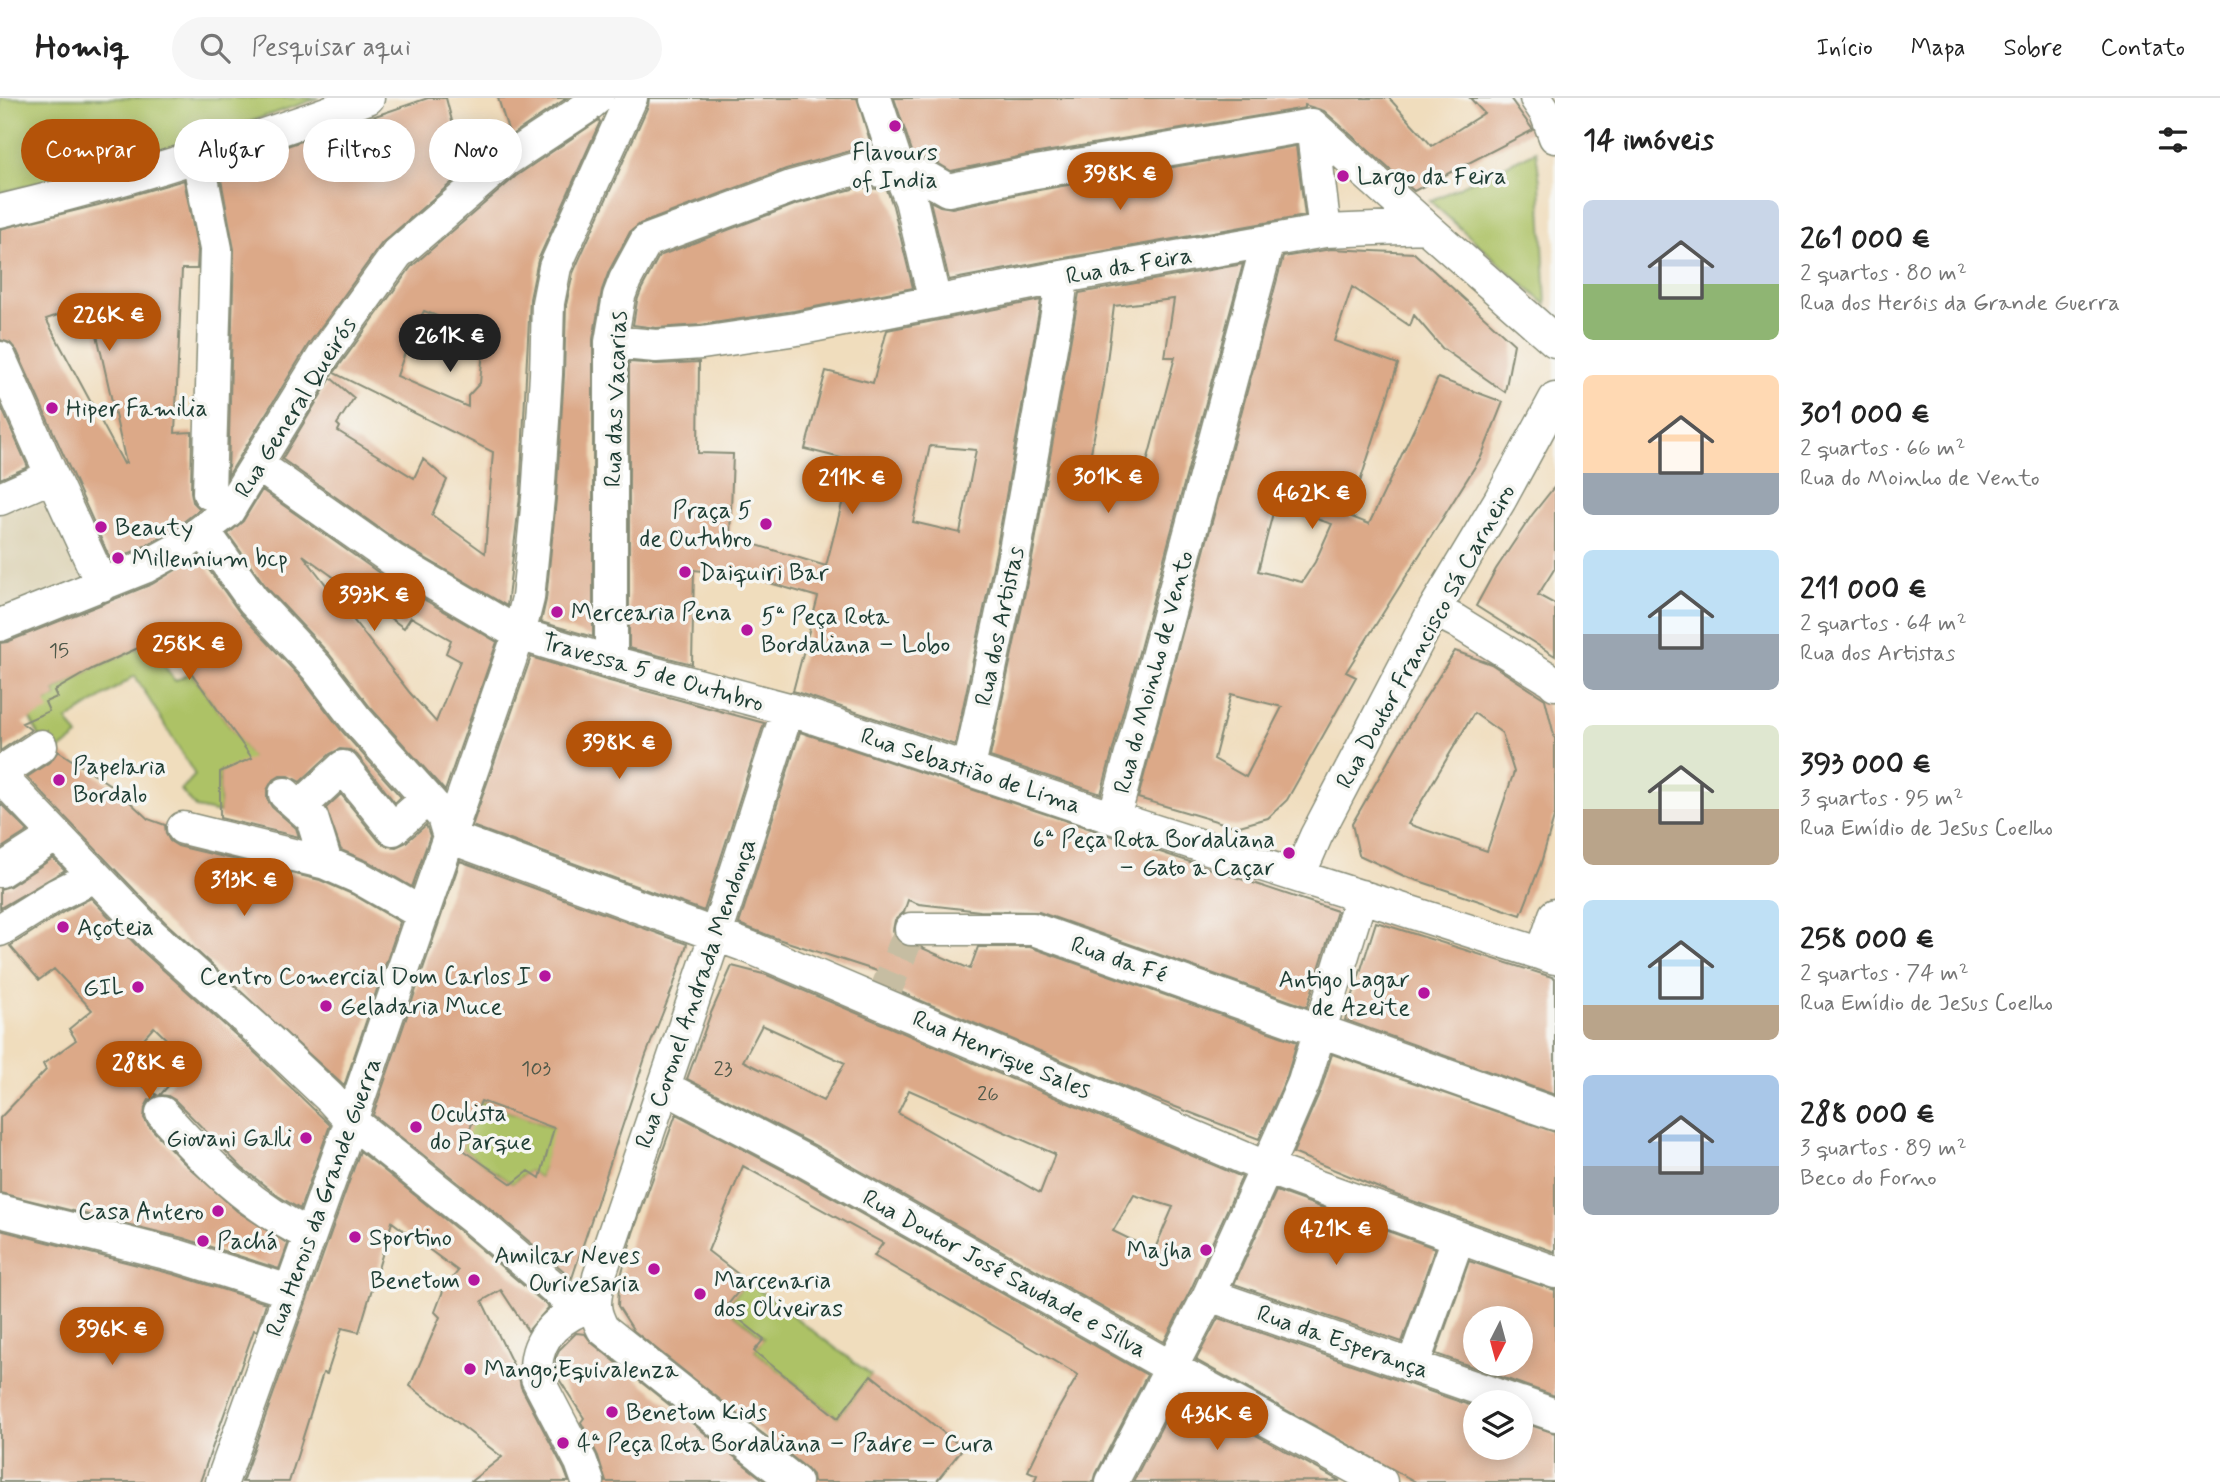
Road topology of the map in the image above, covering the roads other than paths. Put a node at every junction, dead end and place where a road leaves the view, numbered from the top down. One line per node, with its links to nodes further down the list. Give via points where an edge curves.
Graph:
1 (368, 98): 7 (street)
2 (597, 98): 22 (street, Rua General Queirós, via 505,161 397,254 324,355)
3 (631, 98): 30 (street, Rua Herois da Grande Guerra, via 555,267 548,303 538,498 528,598)
4 (875, 98): 10 (street)
5 (1536, 98): 8 (street)
6 (1312, 125): 10 (street, Rua das Vacarias, via 948,190 925,177); 13 (street); 14 (street)
7 (289, 128)
8 (1555, 137)
9 (174, 165): 12 (street)
10 (900, 174): 17 (street, via 911,200); 19 (street, Rua das Vacarias, via 859,168 791,187 646,241 619,296)
11 (203, 182): 24 (street, via 216,249)
12 (0, 211)
13 (1426, 226): 14 (street); 18 (street)
14 (1325, 231): 15 (street, Rua da Feira)
15 (1268, 241): 16 (street, Rua da Feira); 38 (street, Rua do Moinho de Vento)
16 (1062, 277): 17 (street, Rua da Feira); 35 (street, Rua dos Artistas, via 1014,556)
17 (935, 302): 19 (street, via 797,330 702,343 656,346)
18 (1555, 341)
19 (611, 342): 31 (street, Rua das Vacarias)
20 (0, 358): 23 (street)
21 (1555, 399): 28 (street, Rua Doutor Francisco Sá Carneiro)
22 (258, 465): 26 (street, Rua General Queirós, via 228,511); 30 (street, Travessa 5 de Outubro, via 393,560)
23 (52, 476): 25 (street); 27 (street)
24 (209, 492)
25 (0, 499)
26 (203, 530): 27 (street, Rua General Queirós, via 145,567); 37 (street, via 253,600)
27 (102, 585): 29 (street, Rua General Queirós)
28 (1434, 610): 32 (street); 44 (street, Rua Doutor Francisco Sá Carneiro)
29 (0, 625)
30 (519, 634): 31 (street, Travessa 5 de Outubro); 41 (street, Rua Herois da Grande Guerra)
31 (611, 662): 33 (street, Travessa 5 de Outubro)
32 (1555, 684)
33 (788, 709): 35 (street, Rua Sebastião de Lima); 51 (street, Rua Coronel Andrada Mendonça)
34 (41, 746): 36 (street)
35 (970, 768): 38 (street, Rua Sebastião de Lima)
36 (0, 775): 40 (street)
37 (428, 799): 41 (street, via 443,816); 42 (street, via 393,829 343,768 292,800 312,818)
38 (1114, 818): 44 (street, Rua Sebastião de Lima)
39 (183, 828): 42 (street)
40 (56, 835): 43 (street); 45 (street)
41 (449, 837): 47 (street, Rua Herois da Grande Guerra); 51 (street, Rua Henrique Sales)
42 (326, 863): 47 (street)
43 (0, 871)
44 (1298, 875): 46 (street, Rua Sebastião de Lima)
45 (94, 876): 50 (street); 57 (street)
46 (1361, 896): 52 (street, Rua Sebastião de Lima); 53 (street)
47 (423, 914): 57 (street, Rua Herois da Grande Guerra)
48 (1555, 915): 52 (street)
49 (911, 929): 53 (street, Rua da Fé, via 1033,929)
50 (0, 930)
51 (716, 933): 54 (street, Rua Coronel Andrada Mendonça); 58 (street, Rua Henrique Sales)
52 (1548, 956)
53 (1320, 1031): 56 (street, Rua da Fé); 58 (street, via 1304,1082)
54 (664, 1087): 65 (street, Rua Coronel Andrada Mendonça); 67 (street, Rua Doutor José Saudade e Silva)
55 (162, 1113): 60 (street, via 231,1184 273,1217)
56 (1555, 1114)
57 (351, 1121): 60 (street, Rua Herois da Grande Guerra); 65 (street, via 474,1219)
58 (1266, 1168): 61 (street, Rua Henrique Sales); 64 (street)
59 (0, 1211): 63 (street, via 178,1256)
60 (310, 1235): 63 (street, Rua Herois da Grande Guerra)
61 (1458, 1238): 62 (street, Rua Henrique Sales); 66 (street)
62 (1555, 1272)
63 (289, 1291): 72 (street, Rua Herois da Grande Guerra)
64 (1209, 1295): 66 (street, Rua da Esperança); 67 (street)
65 (591, 1297): 73 (street, via 557,1322 547,1335 536,1367 537,1378); 74 (street, via 603,1329)
66 (1413, 1365): 68 (street, Rua da Esperança)
67 (1171, 1367): 71 (street, Rua Doutor José Saudade e Silva); 75 (street)
68 (1485, 1390)
69 (1533, 1407): 70 (street, Rua da Esperança)
70 (1555, 1415)
71 (1370, 1480)
72 (222, 1482)
73 (588, 1482)
74 (795, 1482)
75 (1112, 1482)

